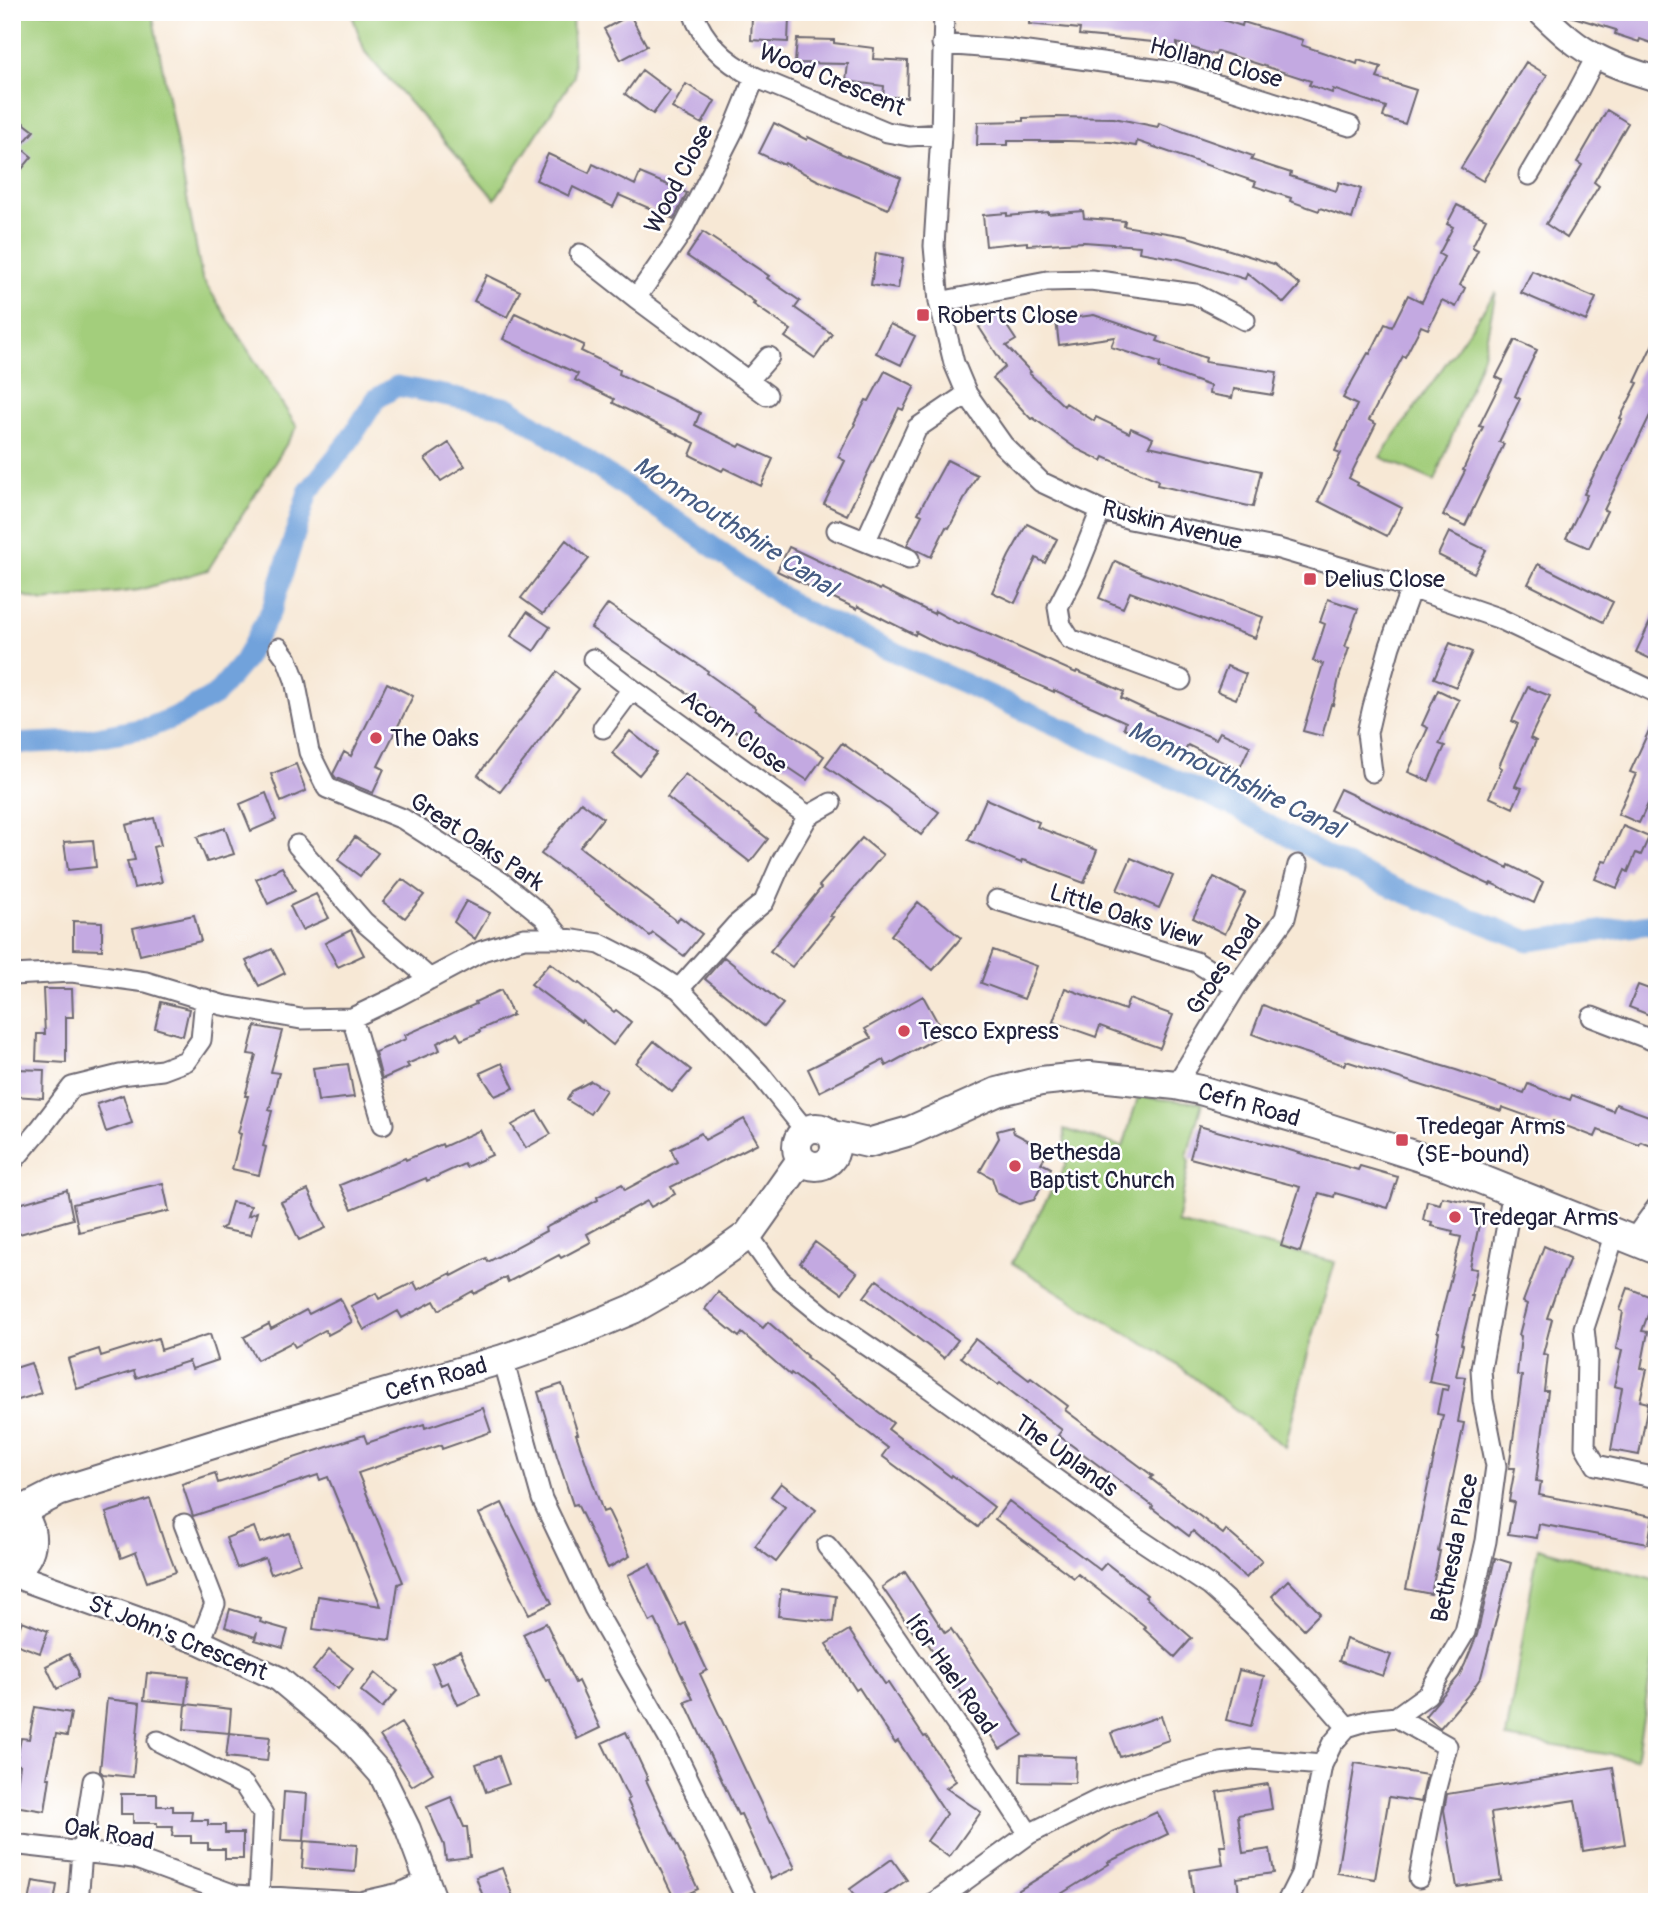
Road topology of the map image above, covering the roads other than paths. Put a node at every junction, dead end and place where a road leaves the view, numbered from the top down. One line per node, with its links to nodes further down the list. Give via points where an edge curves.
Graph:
1 (693, 12): 6 (street, Wood Crescent, via 714,48)
2 (944, 12): 4 (street, Ruskin Avenue)
3 (1540, 12): 5 (street)
4 (942, 44): 8 (street, Holland Close, via 1176,72); 9 (street, Ruskin Avenue)
5 (1596, 57): 7 (street); 10 (street)
6 (755, 77): 9 (street, Wood Crescent, via 887,132); 12 (street, Wood Close, via 680,235)
7 (1657, 79)
8 (1350, 126)
9 (940, 134): 13 (street, Ruskin Avenue, via 934,246)
10 (1529, 175)
11 (580, 254): 12 (street)
12 (636, 298): 16 (street)
13 (939, 302): 14 (street, via 1048,281 1091,280 1195,294); 17 (street, Ruskin Avenue)
14 (1245, 320)
15 (769, 357): 16 (street)
16 (748, 381): 18 (street)
17 (967, 394): 19 (street, Ruskin Avenue, via 1003,444 1041,482); 21 (street, via 917,428)
18 (766, 395)
19 (1101, 510): 23 (street, Ruskin Avenue, via 1279,549); 26 (street, via 1058,607 1061,625 1070,639)
20 (837, 530): 21 (street)
21 (866, 540): 22 (street)
22 (909, 559)
23 (1411, 588): 28 (street, Ruskin Avenue, via 1498,618); 30 (street, via 1367,733)
24 (283, 654): 36 (street, Great Oaks Park, via 300,697 309,752 327,788 403,819 500,882 543,916)
25 (593, 659): 27 (street, Acorn Close)
26 (1181, 680)
27 (632, 689): 29 (street); 32 (street, Acorn Close)
28 (1657, 694)
29 (603, 728)
30 (1372, 772)
31 (831, 803): 32 (street)
32 (808, 816): 40 (street, via 764,902 736,925)
33 (297, 845): 38 (street, via 364,922)
34 (1298, 865): 39 (street, Groes Road, via 1285,918)
35 (997, 900): 39 (street, Little Oaks View, via 1196,962)
36 (561, 938): 38 (street, via 524,938 482,951); 40 (street, via 600,944)
37 (12, 975): 41 (street, via 72,972 146,982)
38 (430, 979): 43 (street)
39 (1236, 987): 45 (street, Groes Road)
40 (679, 989): 47 (street)
41 (205, 999): 43 (street, via 301,1019); 48 (street, via 201,1040 186,1061 72,1087)
42 (1592, 1017): 44 (street)
43 (352, 1018): 46 (street)
44 (1657, 1042)
45 (1176, 1085): 47 (main road, Cefn Road, via 1089,1076 1041,1081 868,1143); 49 (main road, Cefn Road, via 1332,1129)
46 (383, 1124)
47 (819, 1133): 51 (main road, Cefn Road, via 835,1142 833,1157 820,1166 802,1160)
48 (12, 1162)
49 (1513, 1191): 52 (main road, Cefn Road); 60 (street, Bethesda Place, via 1481,1369 1496,1466 1486,1541 1465,1632 1428,1694)
50 (1657, 1206): 52 (street)
51 (748, 1235): 53 (main road, Cefn Road, via 633,1309); 61 (street, The Uplands, via 780,1280 824,1316 1210,1586 1251,1623)
52 (1635, 1241): 54 (street, via 1584,1328 1585,1446 1596,1465)
53 (503, 1359): 55 (main road, Cefn Road, via 58,1492); 74 (street, via 542,1499 594,1608 669,1739)
54 (1657, 1478)
55 (15, 1510): 58 (main road, Cefn Road, via 26,1520 32,1544 24,1562)
56 (184, 1524): 59 (street, via 215,1604)
57 (827, 1546): 65 (street, Ifor Hael Road, via 875,1606)
58 (12, 1572): 59 (street, St John's Crescent)
59 (201, 1642): 69 (street, St John's Crescent, via 279,1679 348,1736 381,1774)
60 (1396, 1717): 61 (street, Bethesda Place); 68 (street, via 1447,1746)
61 (1347, 1727): 63 (street)
62 (158, 1741): 70 (street, via 244,1785 262,1814)
63 (1322, 1765): 65 (street, via 1251,1759 1190,1770 1100,1799); 76 (street, via 1301,1874)
64 (93, 1781): 67 (street)
65 (1029, 1834): 75 (street)
66 (12, 1844): 67 (street, Oak Road)
67 (82, 1852): 71 (street, Oak Road, via 134,1858); 72 (street)
68 (1419, 1878)
69 (431, 1891): 73 (street, Oak Road)
70 (258, 1896): 71 (street, Oak Road); 73 (street, Oak Road)
71 (235, 1898)
72 (78, 1902)
73 (359, 1902)
74 (748, 1902)
75 (935, 1902)
76 (1287, 1902)

